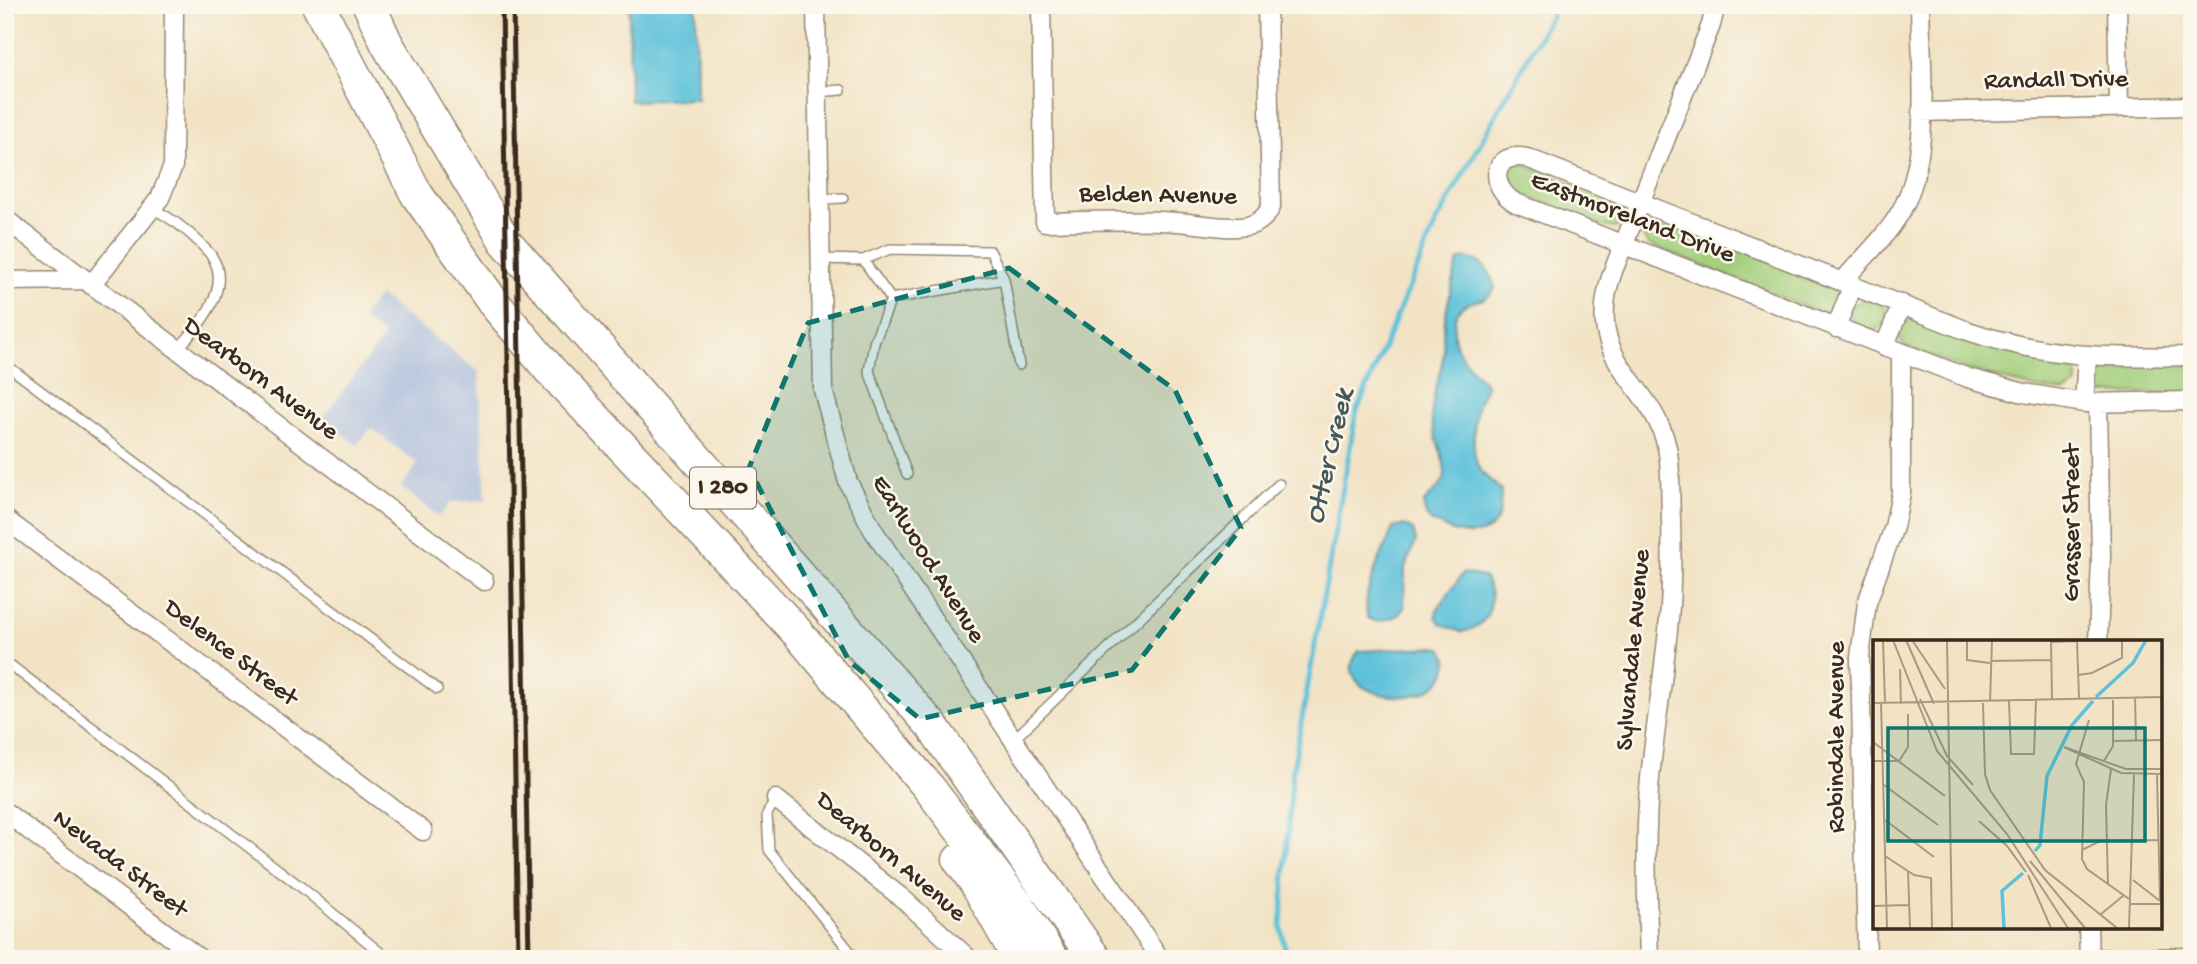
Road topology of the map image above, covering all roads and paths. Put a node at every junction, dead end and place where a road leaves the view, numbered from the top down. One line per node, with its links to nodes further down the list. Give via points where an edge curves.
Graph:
1 (174, 5): 18 (street, via 174,151 168,181)
2 (318, 5): 42 (highway, I 280, via 417,195 492,302 550,370)
3 (369, 5): 58 (highway, I 280, via 387,44 505,241 932,726)
4 (816, 5): 11 (street, Earlwood Avenue)
5 (1041, 5): 6 (street, Belden Avenue, via 1045,222 1172,221 1247,226 1266,216 1271,207)
6 (1267, 5)
7 (1716, 5): 17 (street, Sylvandale Avenue)
8 (1920, 5): 14 (street)
9 (2117, 5): 13 (street)
10 (841, 90): 11 (lane)
11 (817, 92): 16 (street, Earlwood Avenue)
12 (2192, 106): 13 (street, Randall Drive)
13 (2119, 107): 14 (street, Randall Drive)
14 (1921, 112): 25 (street, via 1918,168 1907,199)
15 (844, 198): 16 (lane)
16 (819, 199): 21 (street, Earlwood Avenue)
17 (1641, 201): 20 (street, Sylvandale Avenue); 20 (street, Eastmoreland Drive, via 1527,158 1505,158 1499,166 1499,187 1505,197); 25 (street, Eastmoreland Drive)
18 (152, 208): 26 (street); 30 (lane, via 187,229 212,255 218,271 212,304)
19 (5, 219): 26 (street, Dearborn Avenue)
20 (1625, 243): 29 (street, Eastmoreland Drive); 60 (street, Sylvandale Avenue, via 1607,289 1606,335 1615,358 1660,425 1670,464 1670,613 1648,805)
21 (820, 259): 22 (lane); 46 (street, Earlwood Avenue, via 823,390 848,482 873,530)
22 (863, 260): 23 (lane, via 890,249 990,251); 27 (lane)
23 (1004, 279): 27 (lane); 35 (lane)
24 (5, 281): 26 (street)
25 (1848, 282): 28 (street, Eastmoreland Drive); 29 (street)
26 (87, 283): 30 (street, Dearborn Avenue)
27 (891, 299): 38 (lane, via 874,343 869,372)
28 (1902, 304): 31 (street); 32 (street, Eastmoreland Drive, via 2004,343)
29 (1836, 328): 31 (street, Eastmoreland Drive)
30 (177, 350): 41 (street, Dearborn Avenue)
31 (1892, 350): 37 (street, Eastmoreland Drive, via 1995,387); 61 (street, Robindale Avenue, via 1901,493 1867,604 1860,657)
32 (2087, 356): 33 (street, Eastmoreland Drive); 37 (street, Grasser Street)
33 (2192, 356)
34 (5, 364): 45 (lane)
35 (1019, 365)
36 (2192, 401): 37 (street, Eastmoreland Drive)
37 (2091, 403): 43 (street, Grasser Street, via 2101,558)
38 (907, 474)
39 (1279, 484): 46 (lane)
40 (5, 519): 49 (street, Delence Street)
41 (484, 581)
42 (796, 631): 56 (highway, via 872,744 976,883); 57 (highway, I 280, via 929,788 1018,905)
43 (2098, 640)
44 (5, 661): 53 (lane)
45 (437, 689)
46 (1013, 740): 59 (street, Earlwood Avenue)
47 (776, 799): 54 (lane, via 767,814 769,850); 55 (street, Dearborn Avenue, via 902,898)
48 (5, 812): 52 (street, Nevada Street)
49 (423, 831)
50 (2088, 929): 62 (street)
51 (2192, 957): 62 (street)
52 (200, 959)
53 (388, 959)
54 (856, 959)
55 (969, 959)
56 (1019, 959)
57 (1052, 959)
58 (1096, 959)
59 (1160, 959)
60 (1649, 959)
61 (1867, 959)
62 (2089, 959)

